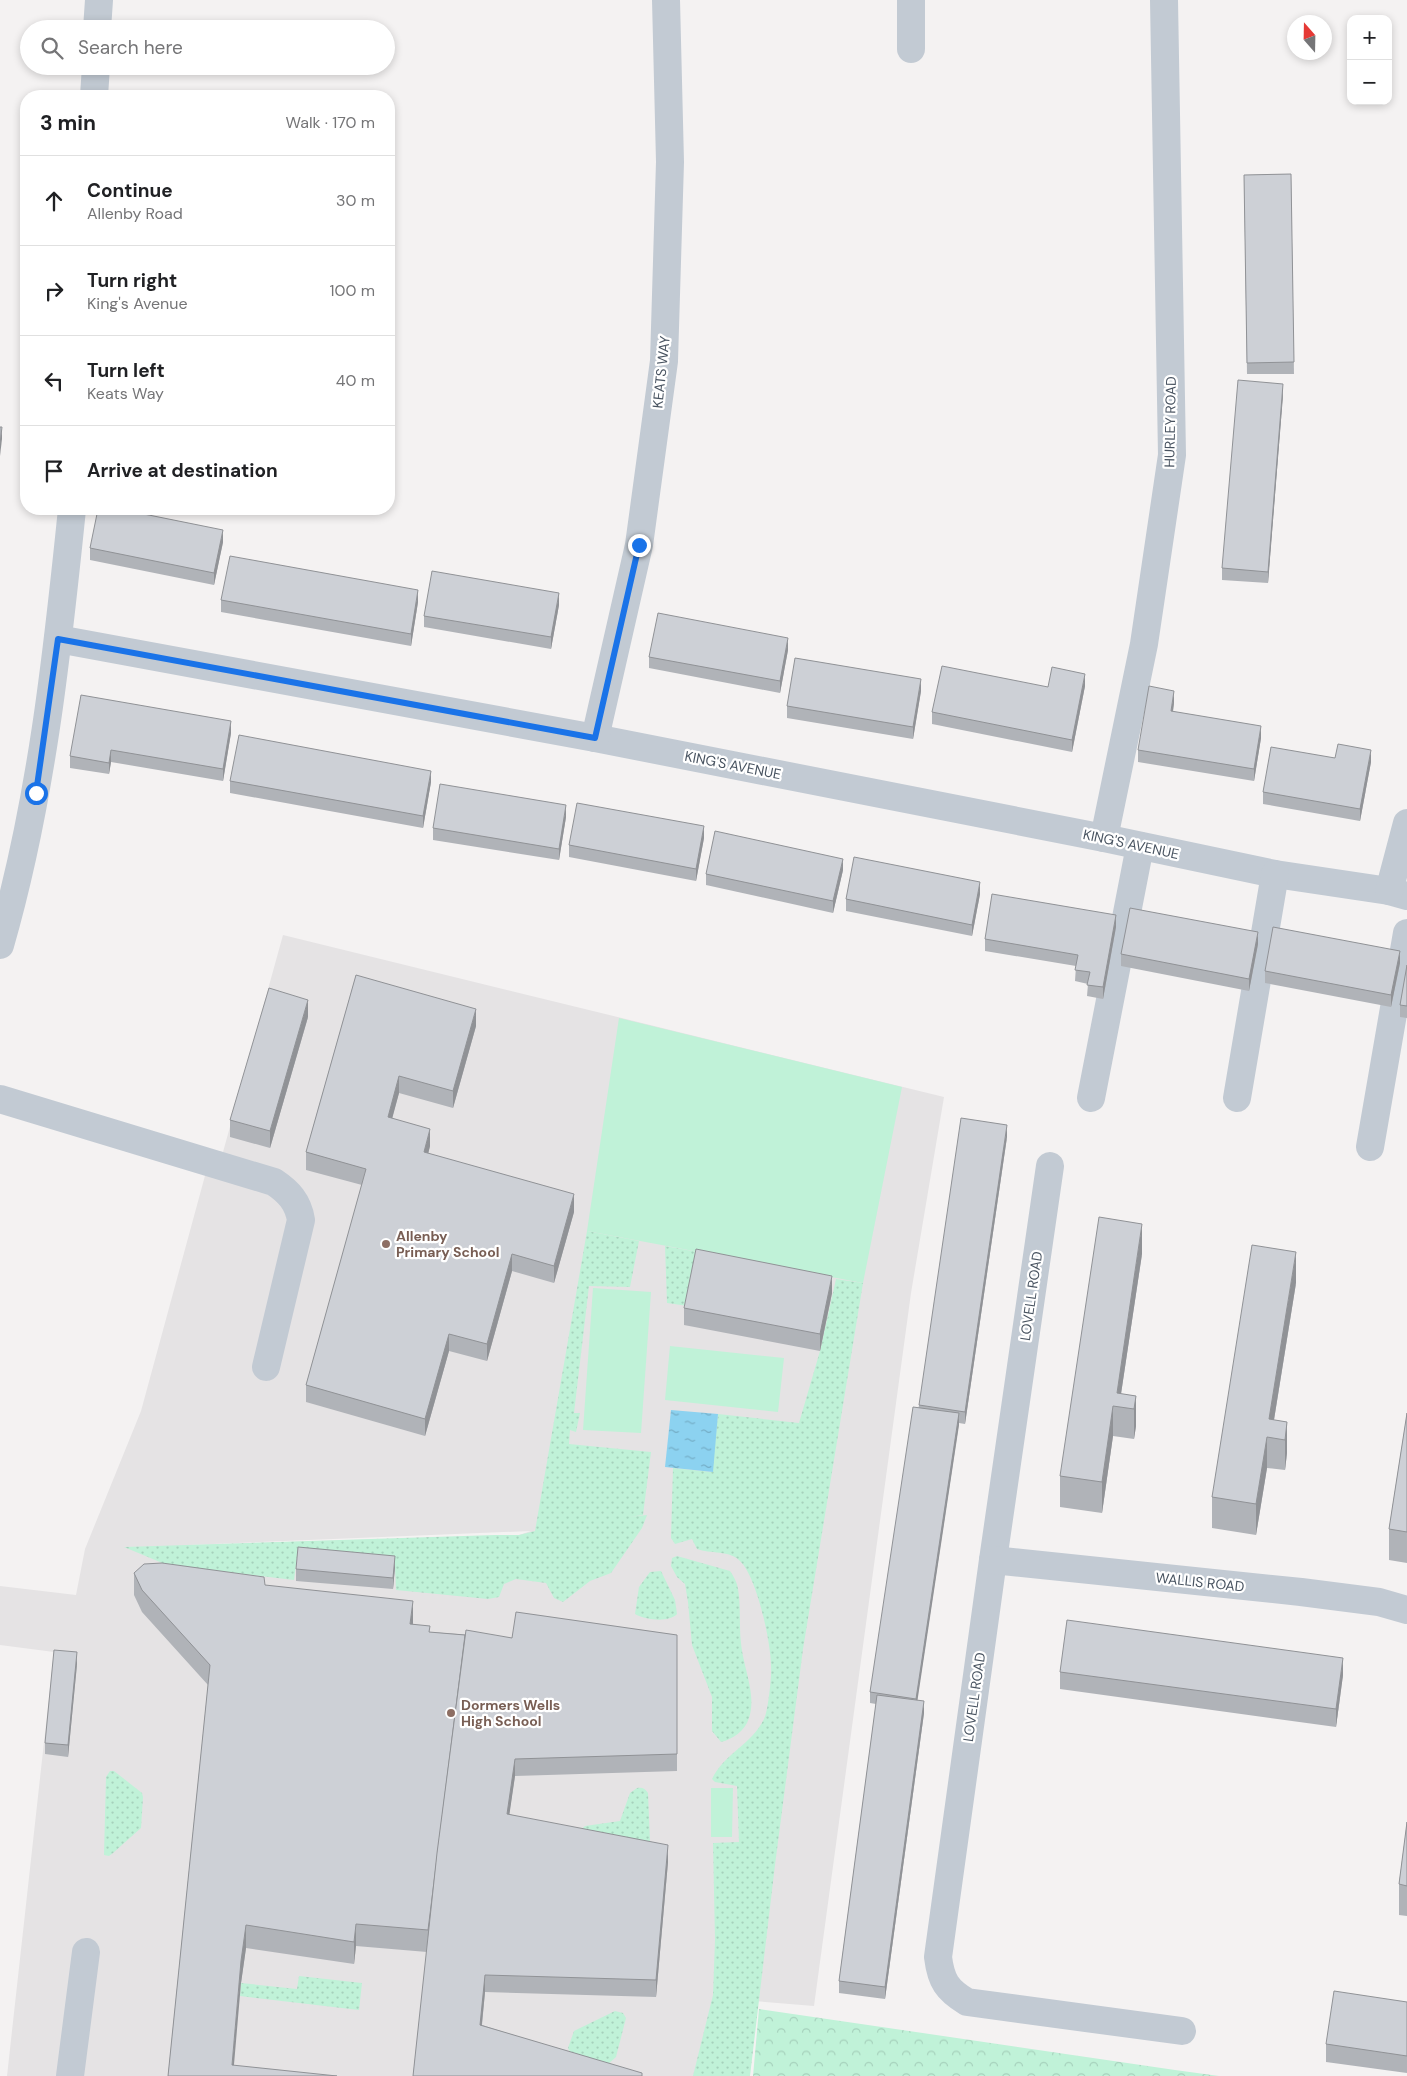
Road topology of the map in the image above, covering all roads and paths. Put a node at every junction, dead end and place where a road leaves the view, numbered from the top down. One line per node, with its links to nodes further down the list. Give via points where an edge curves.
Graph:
1 (98, 0): 5 (street)
2 (666, 0): 11 (street, KEATS WAY, via 670,162 664,361 639,545)
3 (911, 0): 6 (street)
4 (1164, 0): 13 (street, HURLEY ROAD, via 1172,455 1144,644)
5 (97, 20)
6 (911, 49)
7 (95, 75): 8 (street)
8 (94, 90)
9 (71, 515): 10 (street)
10 (58, 639): 11 (street, KING'S AVENUE); 18 (street, via 36,793)
11 (595, 738): 13 (street, KING'S AVENUE)
12 (1407, 823): 16 (street)
13 (1104, 838): 14 (street, KING'S AVENUE)
14 (1140, 846): 15 (street, KING'S AVENUE); 19 (street)
15 (1276, 874): 16 (street, KING'S AVENUE); 20 (street)
16 (1398, 894)
17 (1407, 933): 22 (street)
18 (0, 945)
19 (1091, 1098)
20 (1237, 1098)
21 (0, 1099): 24 (street, via 274,1182 286,1190 296,1202 302,1220)
22 (1370, 1147)
23 (1050, 1166): 25 (street, LOVELL ROAD)
24 (266, 1367)
25 (993, 1560): 26 (street, WALLIS ROAD, via 1301,1592 1379,1602); 28 (street, LOVELL ROAD, via 938,1957 940,1974 955,1995 967,2002)
26 (1407, 1610)
27 (86, 1952): 29 (street)
28 (1182, 2031)
29 (70, 2076)

